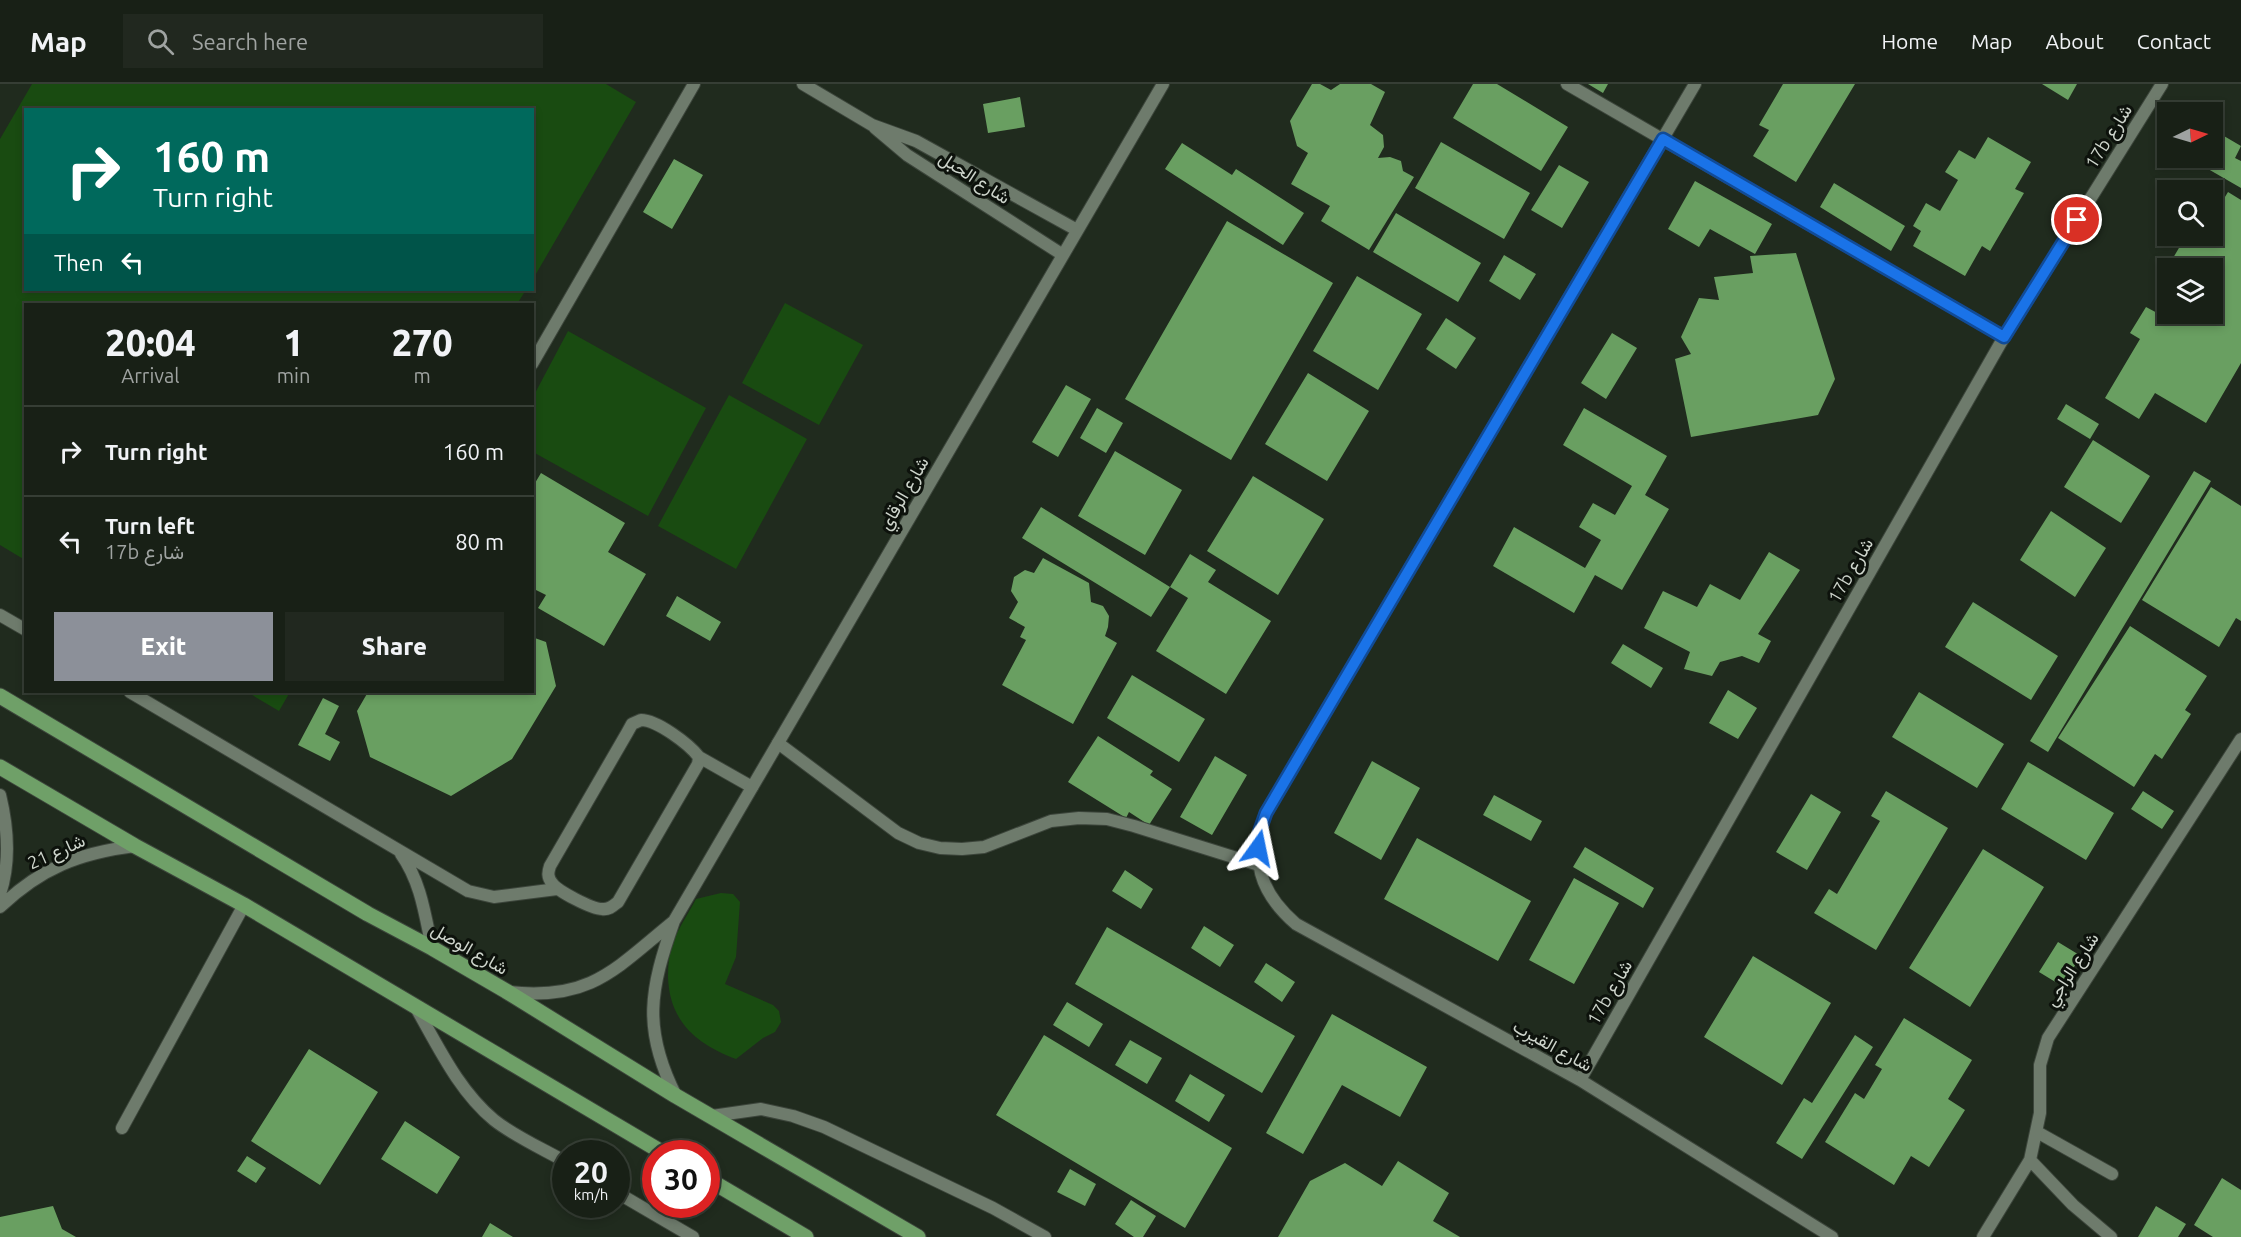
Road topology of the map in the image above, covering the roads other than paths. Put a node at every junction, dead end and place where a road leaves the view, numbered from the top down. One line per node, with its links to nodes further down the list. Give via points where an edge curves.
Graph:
1 (694, 84): 12 (street)
2 (803, 84): 7 (street, شارع الحبل)
3 (1163, 84): 9 (street, شارع الرقاي)
4 (1567, 84): 8 (street)
5 (1695, 84): 8 (street, شارع القيرب)
6 (2162, 84): 11 (street, 17b شارع)
7 (872, 125): 9 (street, شارع الحبل, via 916,141); 10 (street, شارع الحبل, via 907,155)
8 (1663, 139): 11 (street); 25 (street, شارع القيرب, via 1266,813 1260,830)
9 (1077, 230): 10 (street, شارع الرقاي)
10 (1063, 255): 18 (street, شارع الرقاي)
11 (2004, 337): 34 (street, 17b شارع)
12 (534, 360)
13 (0, 615): 14 (street)
14 (24, 629)
15 (132, 693): 24 (street)
16 (0, 696): 31 (main road, شارع الوصل)
17 (2241, 739): 38 (street, شارع الراجي, via 2048,1038 2040,1065)
18 (778, 743): 21 (street, شارع الرقاي); 25 (street, via 898,833 919,843 940,848 973,848 1052,821 1107,819)
19 (699, 757): 21 (street); 26 (street, via 618,902 603,910); 26 (street, via 653,722 641,720 632,724 550,866 550,882)
20 (0, 767): 23 (main road)
21 (752, 787): 30 (street, شارع الرقاي)
22 (0, 795): 27 (street, شارع 21, via 8,850)
23 (135, 846): 28 (main road); 29 (street, شارع 21, via 73,859 43,873)
24 (399, 850): 26 (street, via 468,891 483,895 511,896); 31 (street, via 420,893)
25 (1258, 866): 34 (street, شارع القيرب, via 1271,898 1296,924)
26 (557, 889)
27 (0, 894)
28 (244, 905): 33 (main road); 37 (street)
29 (0, 907)
30 (674, 921): 32 (street, شارع الرقاي, via 614,971 589,984 562,993); 35 (street, شارع الرقاي, via 657,972 652,1006 658,1053)
31 (432, 948): 32 (main road, شارع الوصل)
32 (506, 991): 35 (main road, شارع الوصل)
33 (414, 1005): 39 (main road); 40 (street, via 476,1103 495,1121)
34 (1580, 1080): 49 (street, شارع القيرب)
35 (676, 1096): 36 (main road, شارع الوصل)
36 (712, 1116): 47 (main road, شارع الوصل); 48 (street, via 761,1109 824,1127 984,1203)
37 (122, 1128)
38 (2037, 1132): 41 (street, شارع الراجي); 42 (street)
39 (642, 1140)
40 (552, 1154)
41 (2030, 1160): 50 (street, شارع الراجي); 51 (street)
42 (2112, 1174)
43 (720, 1186): 46 (main road)
44 (630, 1200): 45 (street)
45 (693, 1237)
46 (806, 1237)
47 (918, 1237)
48 (1045, 1237)
49 (1832, 1237)
50 (1983, 1237)
51 (2111, 1237)

